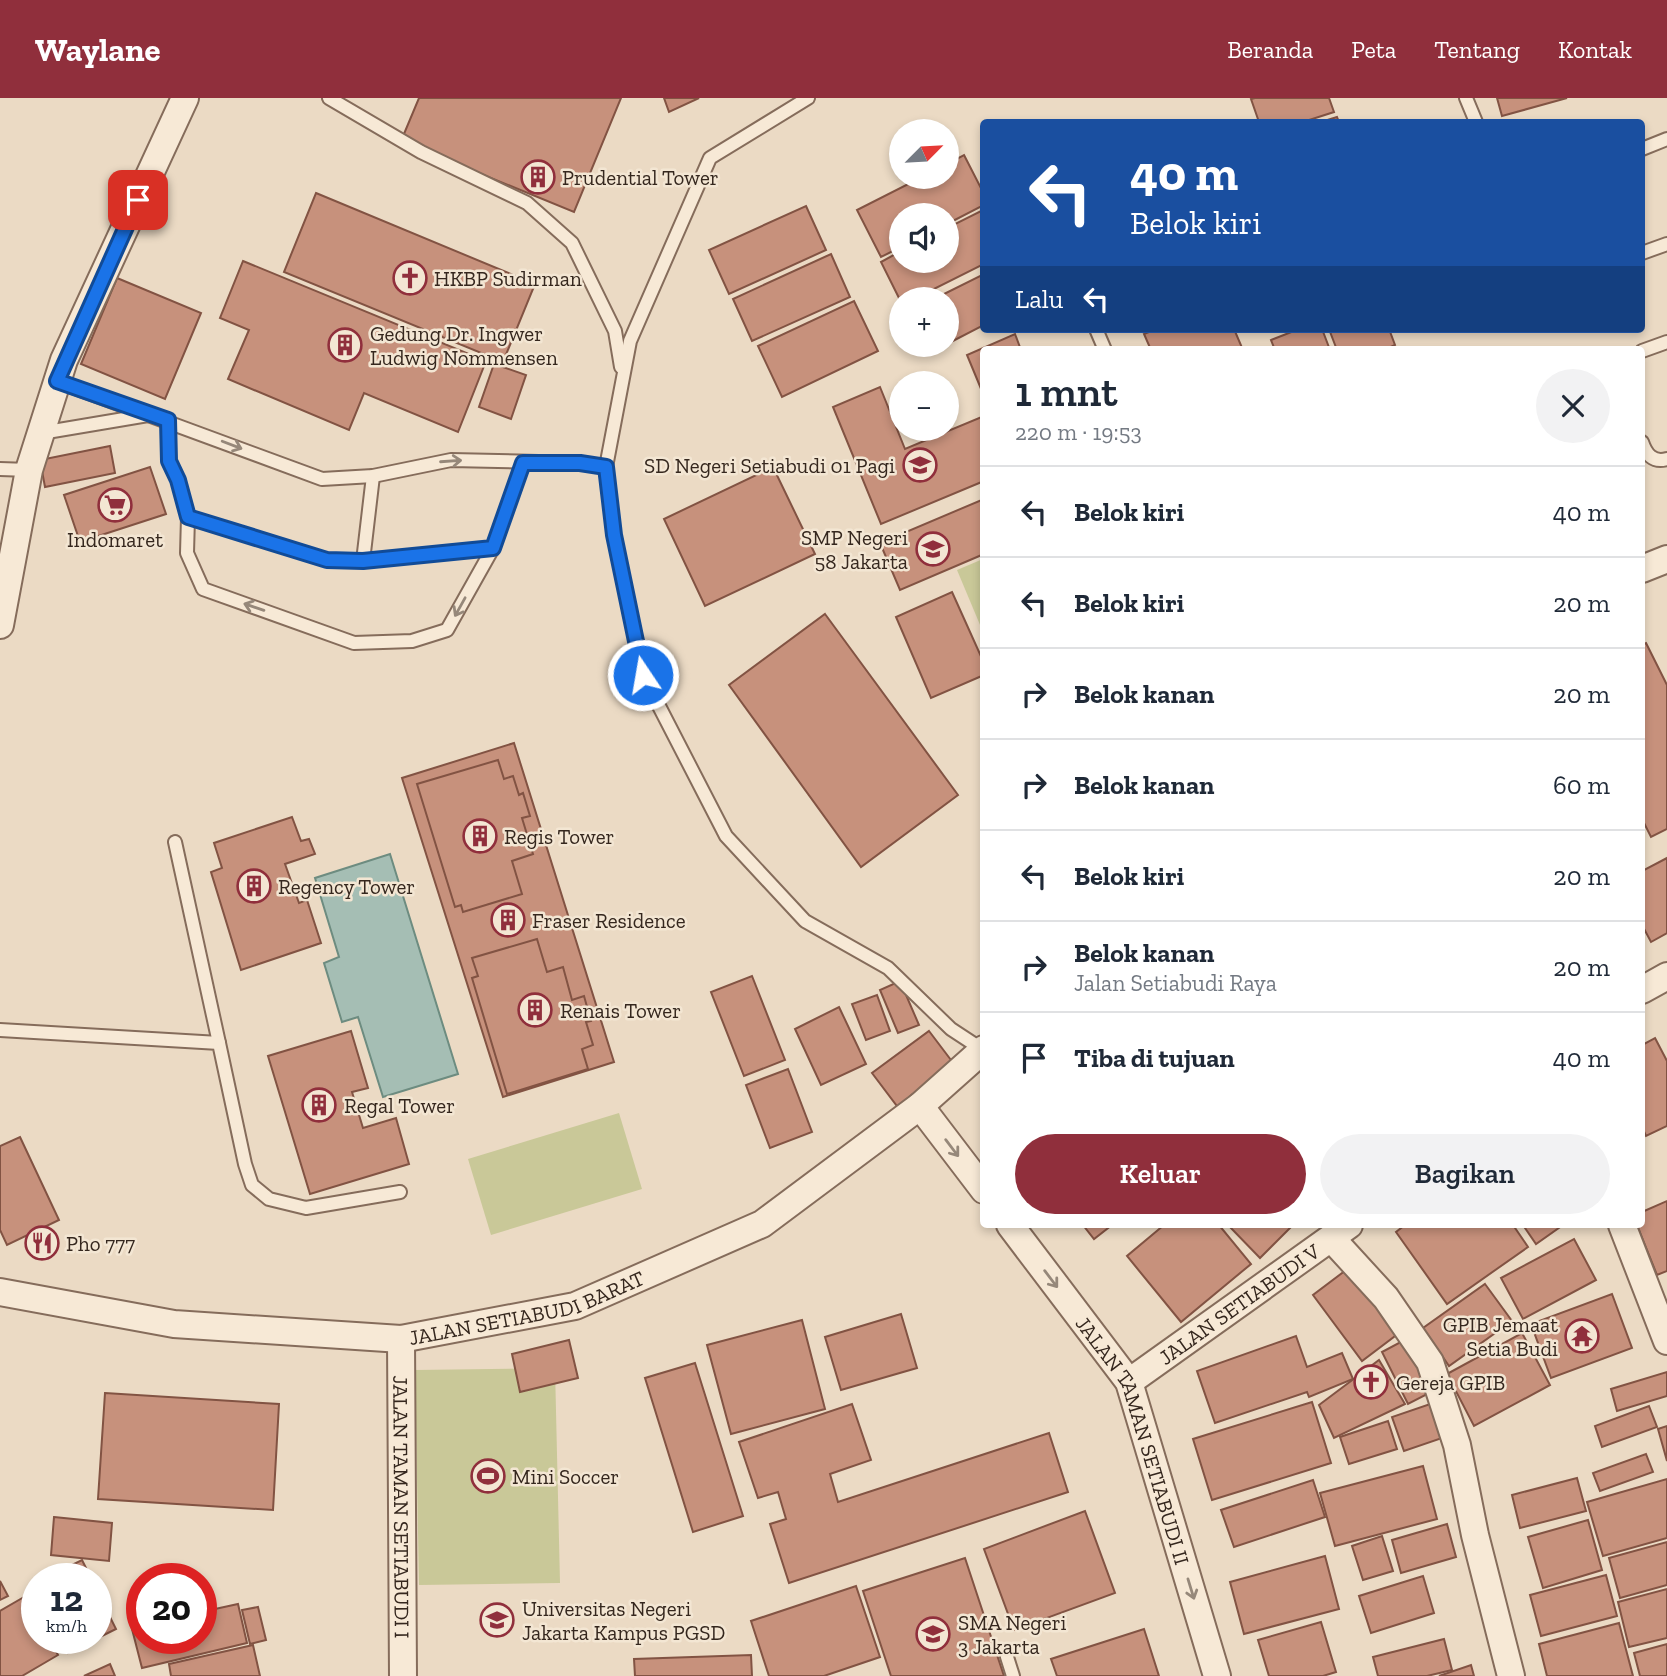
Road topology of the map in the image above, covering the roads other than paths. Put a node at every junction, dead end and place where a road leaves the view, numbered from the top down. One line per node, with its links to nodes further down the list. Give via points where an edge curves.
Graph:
1 (185, 98): 13 (street)
2 (329, 98): 12 (lane, via 421,152 527,203 572,243 615,331)
3 (808, 98): 12 (lane, via 710,158 629,341)
4 (1466, 98): 5 (lane)
5 (1475, 119)
6 (1667, 139): 7 (lane)
7 (1645, 148)
8 (1667, 244): 9 (lane)
9 (1645, 252)
10 (1667, 342): 11 (lane)
11 (1645, 350)
12 (622, 372): 20 (lane)
13 (57, 381): 14 (lane); 16 (street)
14 (151, 415): 15 (lane); 16 (lane)
15 (168, 420): 23 (lane, one-way to 23, via 321,479); 24 (lane, via 169,461)
16 (38, 434): 22 (street)
17 (1645, 452): 18 (lane)
18 (1667, 459)
19 (523, 463): 20 (lane); 23 (lane, one-way to 19, via 451,460); 25 (lane)
20 (606, 467): 35 (lane, via 614,535 643,675 726,836 805,921 888,968 951,1029)
21 (0, 469): 22 (lane)
22 (29, 470): 29 (street)
23 (373, 476): 27 (lane)
24 (188, 517): 25 (lane, one-way to 24, via 447,629 412,641 354,643 203,589 187,553); 27 (lane, via 327,560)
25 (493, 548): 27 (lane)
26 (1667, 559): 28 (street)
27 (363, 561)
28 (1645, 568)
29 (0, 625)
30 (175, 842): 34 (lane)
31 (1667, 976): 32 (street)
32 (1645, 988)
33 (0, 1030): 34 (lane)
34 (219, 1043): 39 (lane, via 245,1164 252,1185 269,1199 306,1208)
35 (980, 1047)
36 (980, 1052): 37 (street, JALAN SETIABUDI BARAT)
37 (920, 1106): 38 (street, one-way to 38); 44 (street, JALAN SETIABUDI BARAT, via 762,1224 575,1306)
38 (980, 1185)
39 (400, 1192)
40 (1012, 1228): 46 (street, JALAN TAMAN SETIABUDI II, one-way to 46)
41 (1623, 1228): 45 (street)
42 (1340, 1232): 46 (street, JALAN SETIABUDI V); 51 (street, via 1430,1362 1457,1445)
43 (0, 1292): 44 (street, JALAN SETIABUDI BARAT, via 174,1324)
44 (401, 1339): 48 (street, JALAN TAMAN SETIABUDI I)
45 (1667, 1341)
46 (1129, 1382): 50 (street, JALAN TAMAN SETIABUDI II, one-way to 50)
47 (1007, 1657): 49 (lane)
48 (403, 1676)
49 (1013, 1676)
50 (1217, 1676)
51 (1511, 1676)

